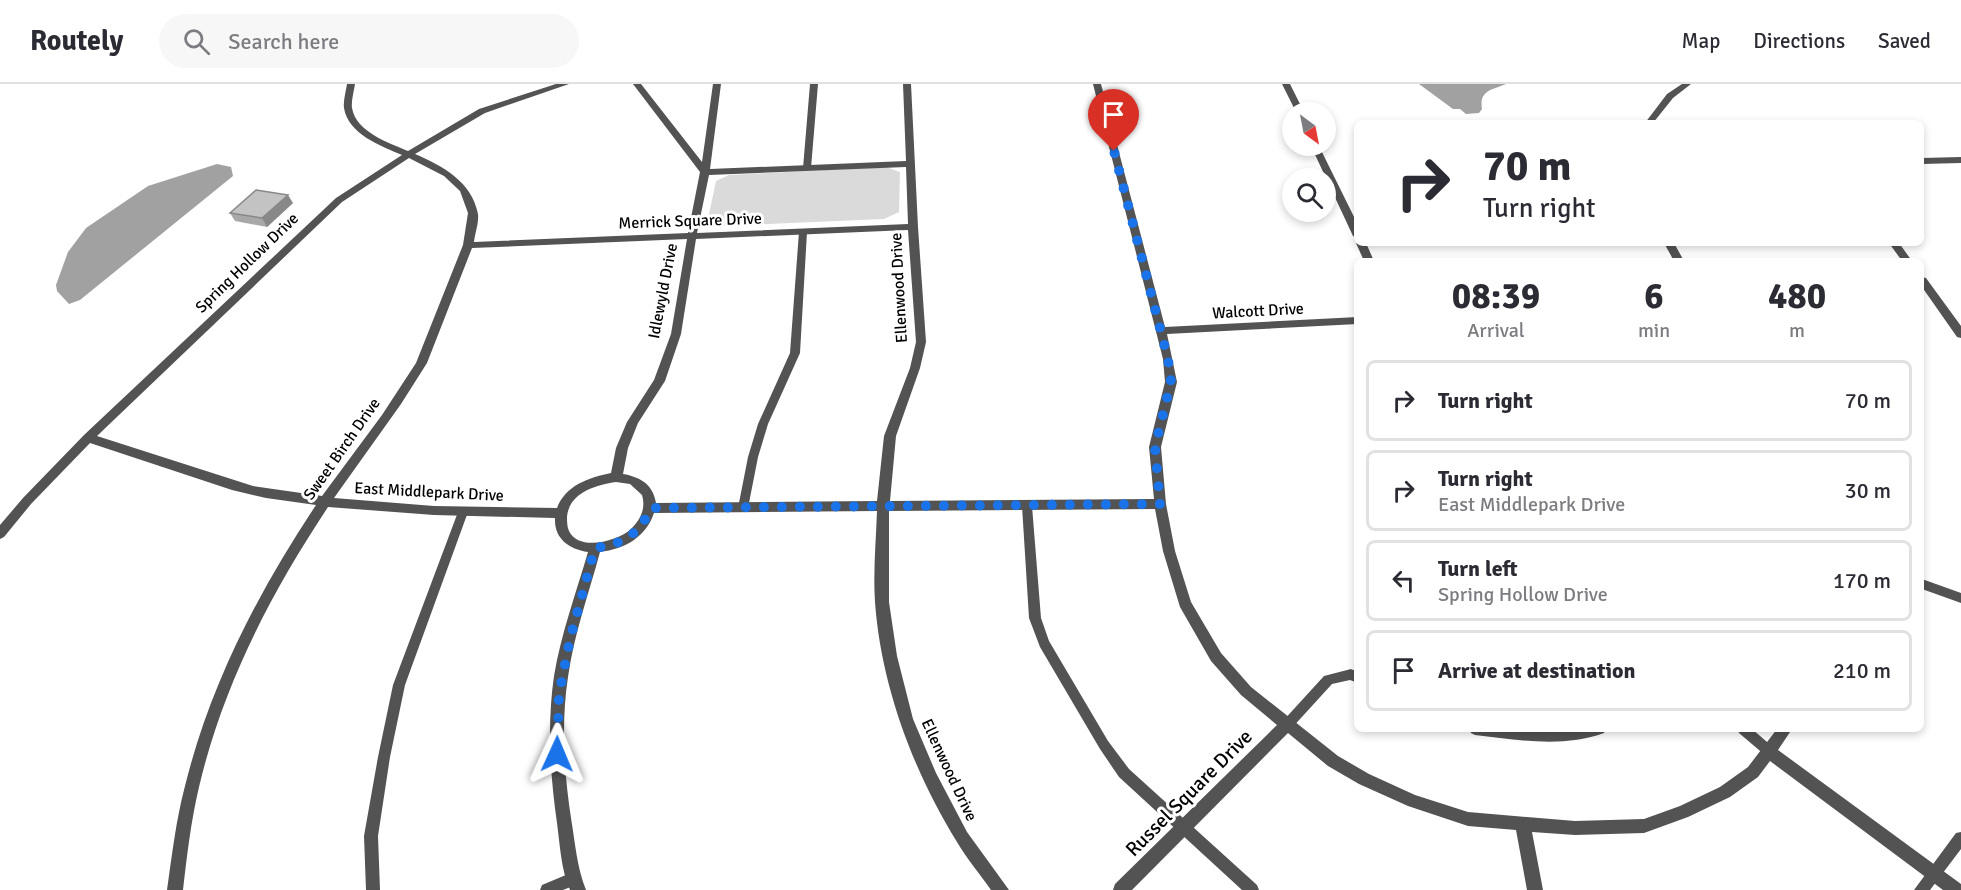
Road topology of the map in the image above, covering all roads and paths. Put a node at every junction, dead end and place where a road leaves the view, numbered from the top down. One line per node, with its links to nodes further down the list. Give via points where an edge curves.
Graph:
1 (351, 84): 12 (street, Sweet Birch Drive, via 346,98 348,114 357,128)
2 (565, 84): 12 (street, Spring Hollow Drive, via 482,111)
3 (637, 84): 18 (street)
4 (717, 84): 18 (street, Idlewyld Drive)
5 (814, 84): 17 (lane)
6 (907, 84): 16 (street, Ellenwood Drive)
7 (1097, 84): 26 (street)
8 (1286, 84): 10 (street)
9 (1687, 84): 11 (street, via 1670,96)
10 (1295, 102)
11 (1651, 120)
12 (408, 155): 23 (street, Sweet Birch Drive, via 455,178 468,195 473,213); 28 (street, Spring Hollow Drive, via 320,216)
13 (1320, 156): 20 (street)
14 (1961, 160): 15 (street)
15 (1924, 161)
16 (910, 164): 17 (street); 19 (street, Ellenwood Drive)
17 (807, 168): 18 (street)
18 (705, 172): 22 (street, Idlewyld Drive)
19 (913, 227): 21 (street, Merrick Square Drive); 33 (street, Ellenwood Drive, via 921,342 891,436)
20 (1354, 228)
21 (803, 232): 22 (street, Merrick Square Drive); 35 (lane, via 795,353 763,424)
22 (692, 236): 23 (street, Merrick Square Drive); 29 (street, Idlewyld Drive, via 676,334 659,381 622,448)
23 (468, 245): 30 (street, Sweet Birch Drive, via 420,366)
24 (1924, 283): 27 (street)
25 (1354, 320): 26 (street, Walcott Drive)
26 (1160, 331): 31 (street, via 1171,382 1155,447)
27 (1961, 334)
28 (88, 438): 30 (street, East Middlepark Drive, via 255,492); 38 (street, Spring Hollow Drive)
29 (616, 477): 34 (street, via 636,481 648,492); 37 (street, via 595,480 575,491)
30 (324, 502): 36 (street, East Middlepark Drive); 54 (street, Sweet Birch Drive, via 265,595 222,694 195,777 177,861)
31 (1160, 504): 32 (street); 43 (street, via 1185,603 1216,657 1246,691)
32 (1027, 506): 33 (street); 50 (lane, via 1035,618 1044,643 1124,773)
33 (883, 507): 35 (street); 57 (street, Ellenwood Drive, via 882,602 890,656 906,719 930,777 962,837)
34 (651, 508): 35 (street); 39 (street, via 644,525 627,539)
35 (743, 508)
36 (464, 512): 37 (street, East Middlepark Drive); 55 (lane, via 399,685 371,836)
37 (561, 513): 39 (street, via 559,523 566,537 578,545)
38 (0, 534)
39 (595, 548): 53 (street, via 559,695 557,754 561,811)
40 (1924, 585): 41 (street)
41 (1961, 598)
42 (1354, 676): 43 (lane, via 1328,680)
43 (1286, 726): 49 (street, via 1333,761 1413,801 1468,819); 50 (street, Russel Square Drive)
44 (1497, 732): 45 (lane)
45 (1536, 732)
46 (1747, 732): 48 (lane)
47 (1783, 732): 48 (street)
48 (1770, 752): 49 (street, via 1753,772 1725,792 1644,826); 52 (street)
49 (1523, 825): 60 (street)
50 (1184, 829): 58 (street, Russel Square Drive); 59 (lane)
51 (1961, 838): 52 (lane)
52 (1935, 873): 61 (lane); 62 (street)
53 (576, 885): 56 (lane)
54 (175, 890)
55 (373, 890)
56 (547, 890)
57 (1001, 890)
58 (1121, 890)
59 (1252, 890)
60 (1535, 890)
61 (1921, 890)
62 (1956, 890)

